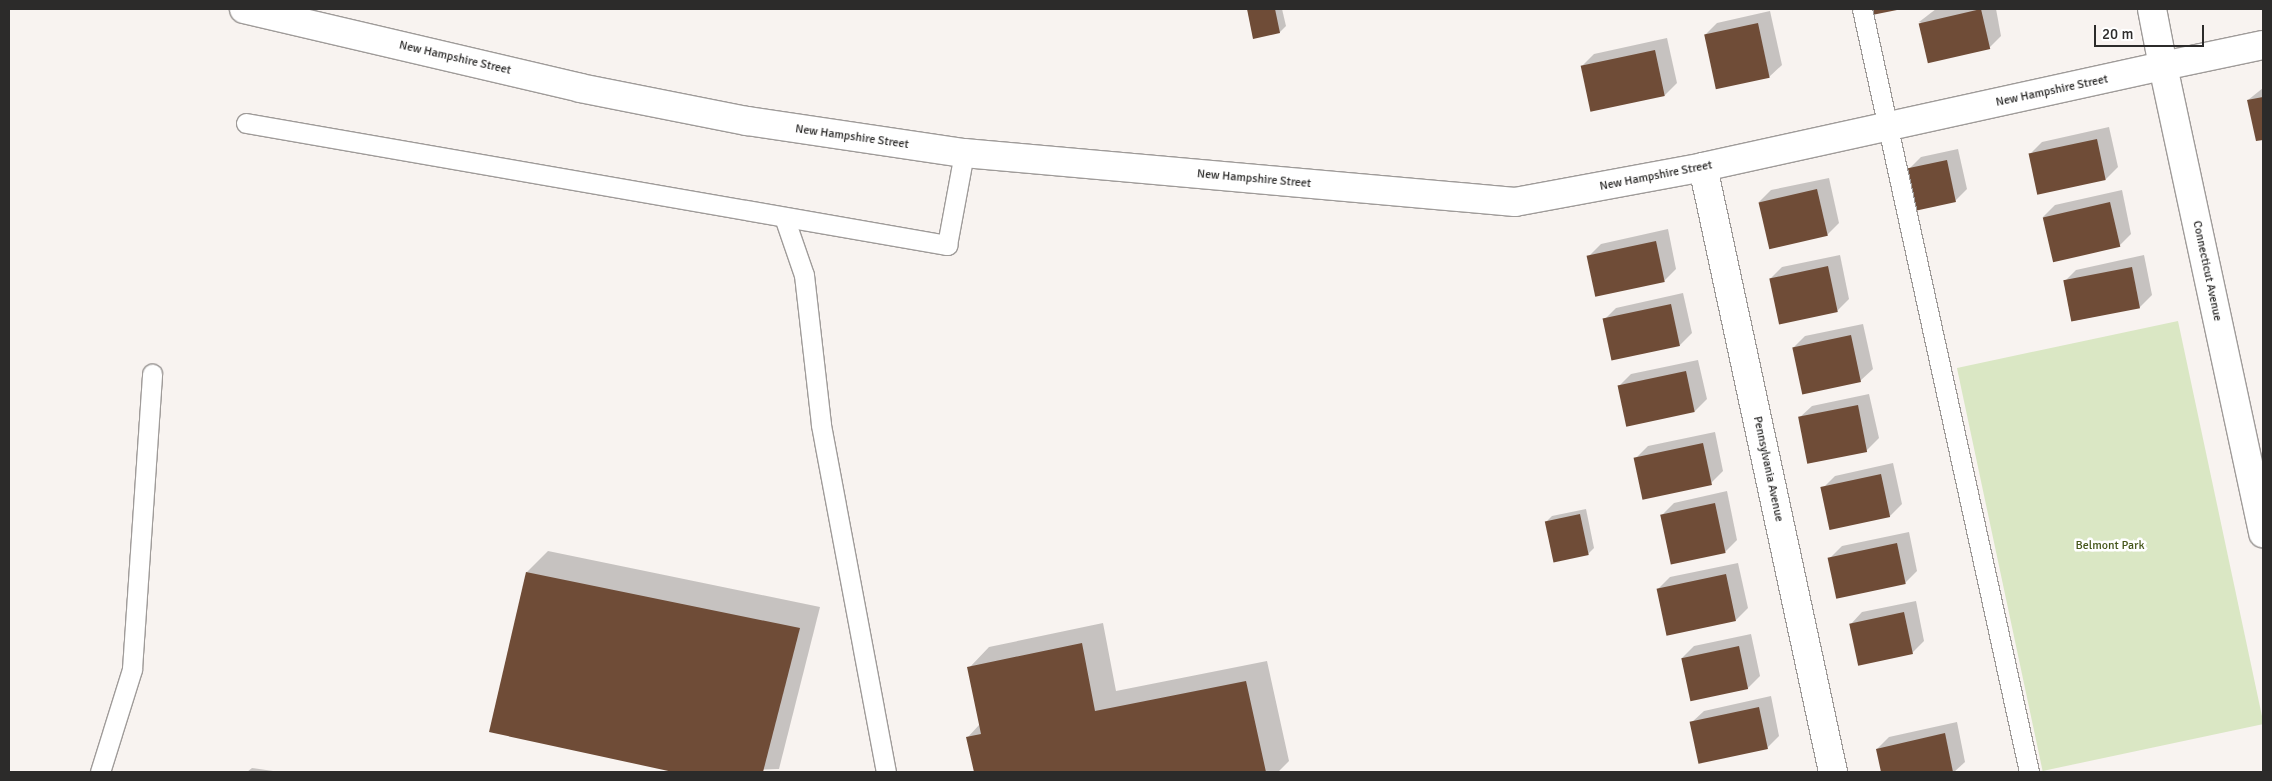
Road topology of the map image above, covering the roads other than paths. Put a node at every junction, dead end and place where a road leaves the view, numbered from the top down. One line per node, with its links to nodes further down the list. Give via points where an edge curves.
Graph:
1 (244, 9): 8 (street, New Hampshire Street, via 719,116)
2 (1862, 9): 7 (lane)
3 (2152, 9): 5 (street, Connecticut Avenue)
4 (2263, 45): 5 (street, New Hampshire Street)
5 (2164, 66): 7 (street, New Hampshire Street); 12 (street, Connecticut Avenue)
6 (246, 124): 10 (lane)
7 (1888, 126): 9 (street, New Hampshire Street); 17 (lane)
8 (964, 153): 9 (street, New Hampshire Street, via 1515,202); 10 (lane, via 947,245)
9 (1703, 167): 16 (street, Pennsylvania Avenue)
10 (784, 217): 15 (lane, via 804,275 821,425)
11 (152, 374): 14 (lane, via 132,669)
12 (2260, 497): 13 (street, Connecticut Avenue)
13 (2263, 533)
14 (100, 772)
15 (886, 772)
16 (1833, 772)
17 (2029, 772)

